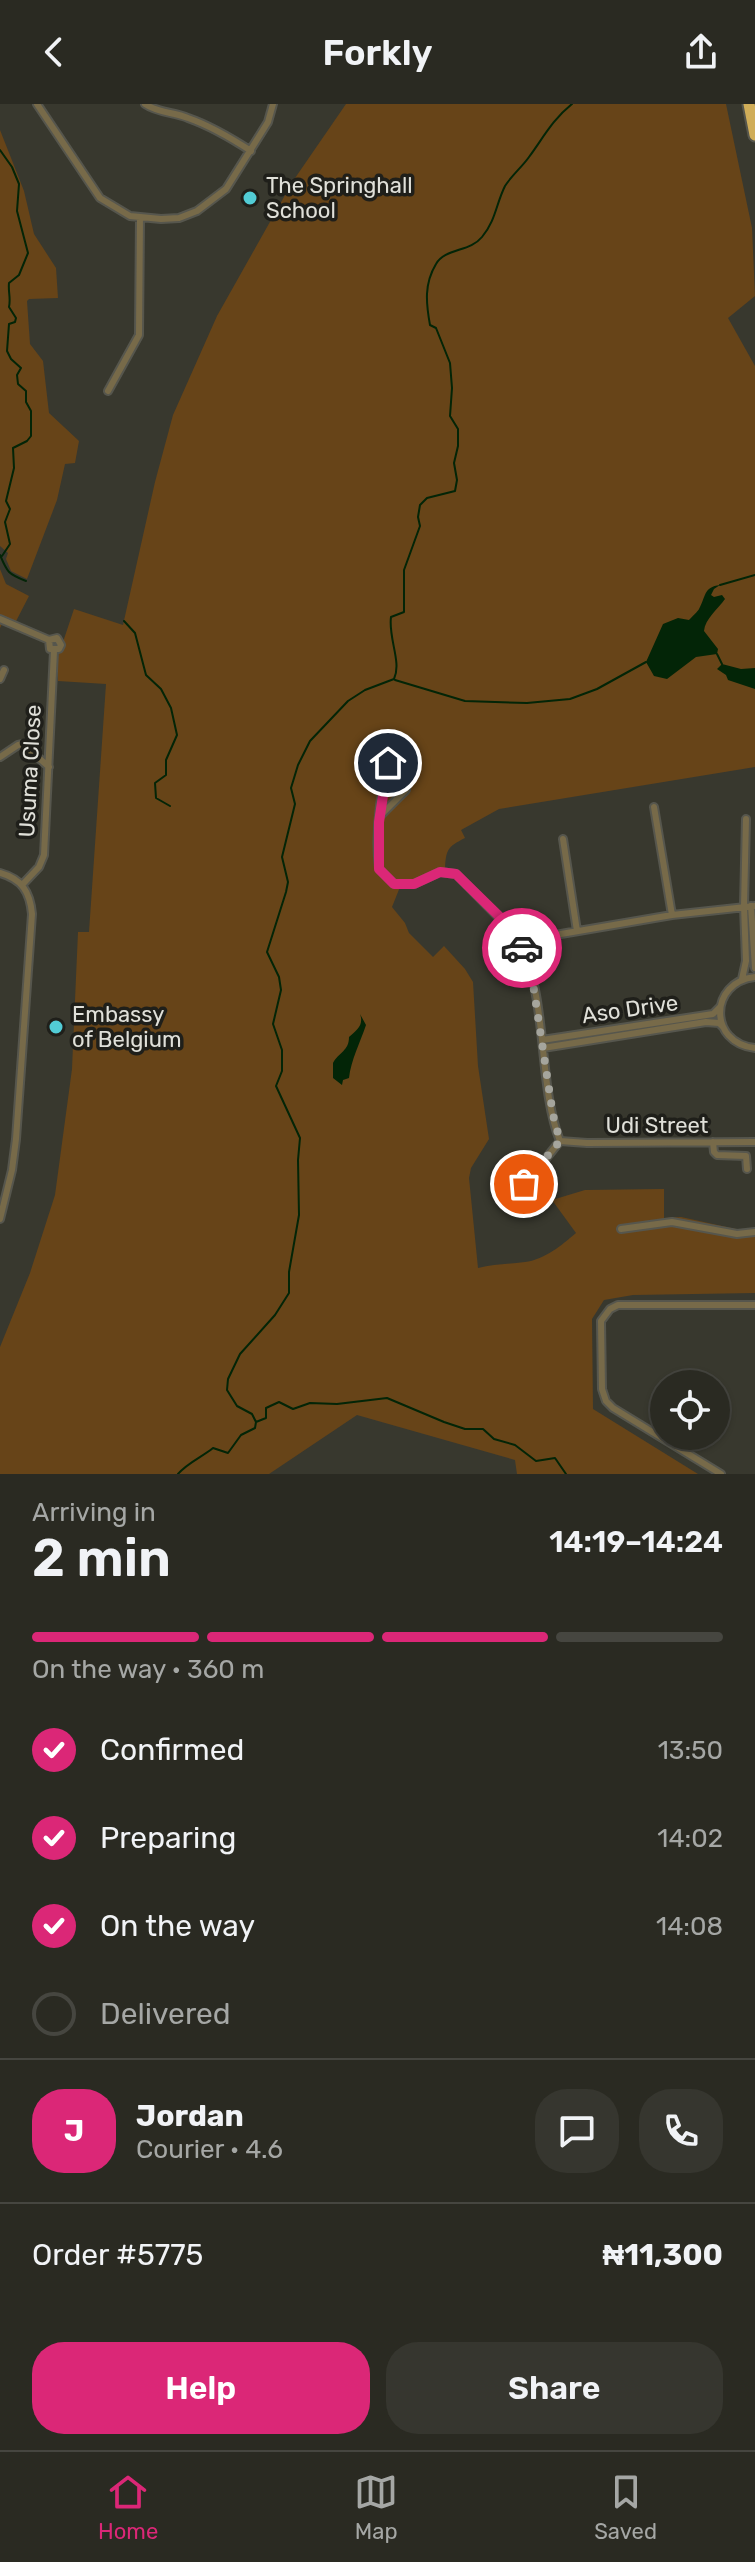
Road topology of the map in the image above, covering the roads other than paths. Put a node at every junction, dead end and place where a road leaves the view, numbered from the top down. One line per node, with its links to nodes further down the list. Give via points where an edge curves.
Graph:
1 (37, 104): 7 (street, via 92,191 114,208)
2 (145, 104): 6 (street, via 209,126)
3 (273, 104): 6 (street)
4 (749, 104): 5 (highway)
5 (755, 135)
6 (251, 151): 7 (street, via 226,189 197,211 179,218)
7 (140, 218): 8 (street, via 139,335)
8 (108, 391)
9 (0, 619): 10 (street)
10 (49, 640): 11 (street, Usuma Close); 11 (street, Usuma Close, via 60,641)
11 (54, 651): 15 (street, Usuma Close)
12 (4, 670): 13 (street)
13 (0, 679)
14 (0, 757): 15 (street, via 23,744)
15 (49, 767): 21 (street, Usuma Close, via 44,855)
16 (654, 807): 23 (street)
17 (380, 816): 17 (street, via 387,765 395,762 406,790); 25 (street, via 379,869 394,884 414,884 440,872 456,874)
18 (746, 819): 22 (street)
19 (563, 839): 24 (street)
20 (0, 873): 21 (street)
21 (22, 885): 38 (street, via 32,914 16,1139)
22 (750, 906): 23 (street); 26 (street); 28 (street)
23 (672, 915): 24 (street)
24 (577, 931): 25 (street)
25 (520, 941): 31 (street)
26 (755, 968)
27 (755, 977): 28 (street)
28 (742, 979): 29 (street, via 730,987)
29 (720, 1007): 30 (street); 31 (street, Aso Drive, via 713,1014)
30 (723, 1027): 31 (street, Aso Drive, via 706,1022); 32 (street, via 737,1043)
31 (542, 1044): 33 (street)
32 (755, 1048)
33 (560, 1141): 34 (street, Udi Street); 37 (street)
34 (713, 1142): 35 (street, Udi Street); 36 (street, via 717,1155 746,1156)
35 (755, 1142)
36 (747, 1169)
37 (513, 1191)
38 (0, 1219)
39 (621, 1229): 40 (street, via 672,1222 737,1234)
40 (755, 1232)
41 (755, 1305): 42 (street, via 618,1305 601,1321 606,1401)
42 (721, 1474)

